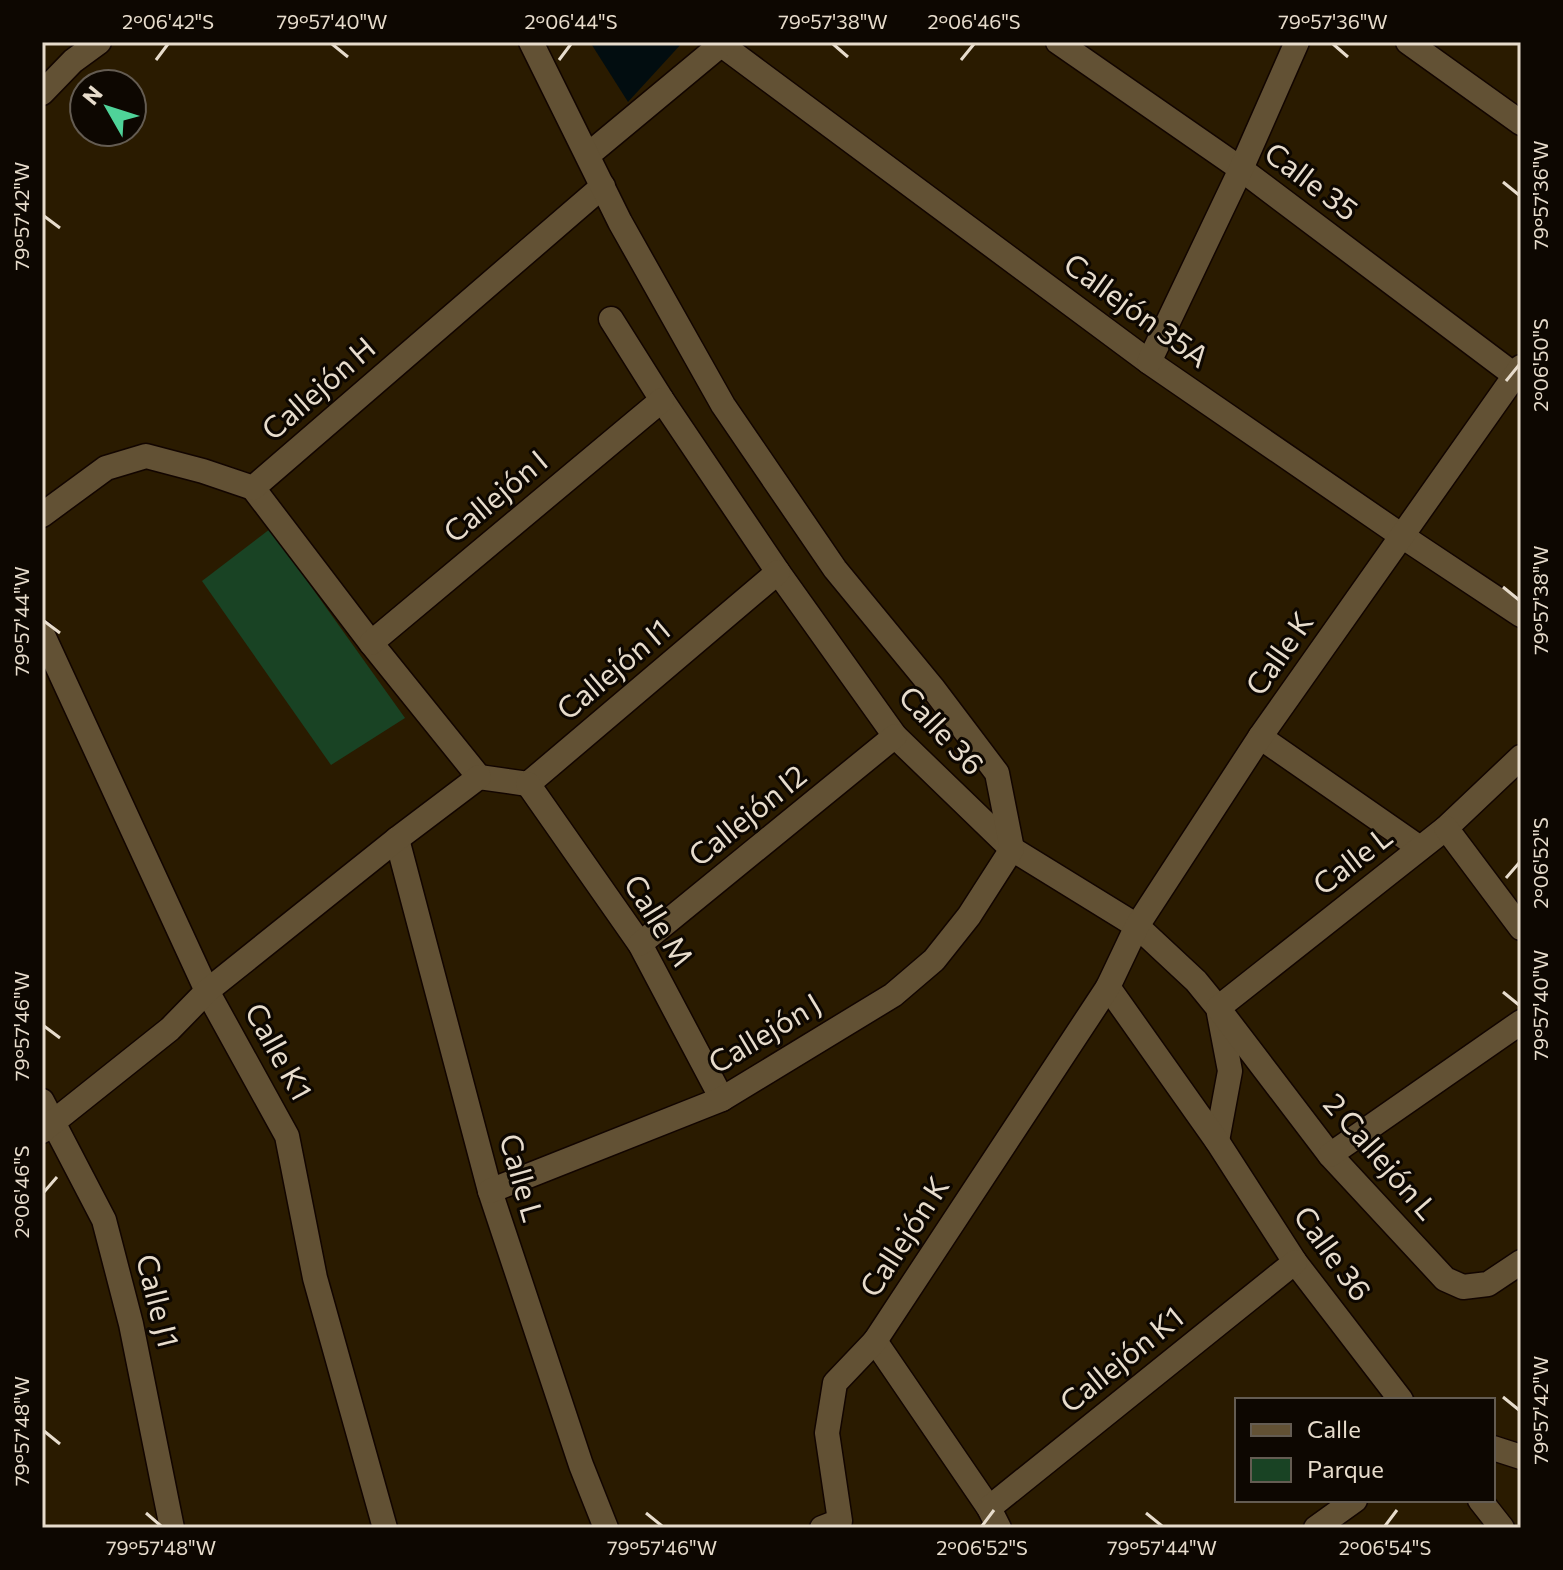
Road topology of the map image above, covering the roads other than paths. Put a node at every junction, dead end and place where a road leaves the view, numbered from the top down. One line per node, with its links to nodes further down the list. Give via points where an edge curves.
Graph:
1 (99, 42): 7 (street)
2 (531, 42): 9 (street)
3 (1058, 42): 10 (street, Calle 35)
4 (1297, 42): 10 (street)
5 (1408, 42): 8 (street)
6 (723, 43): 9 (street); 13 (street, Callejón 35A)
7 (42, 93)
8 (1521, 123)
9 (588, 155): 11 (street)
10 (1241, 169): 13 (street); 14 (street, Calle 35)
11 (603, 186): 16 (street, Callejón H); 31 (street, via 723,405 835,569 997,773)
12 (611, 319): 15 (street, Calle 36)
13 (1149, 362): 18 (street, Callejón 35A)
14 (1519, 374): 18 (street, Calle K)
15 (662, 400): 19 (street, Calle 36); 22 (street, Callejón I)
16 (253, 488): 17 (street, via 146,456 106,468); 22 (street)
17 (42, 515)
18 (1402, 536): 20 (street, Callejón 35A); 24 (street, Calle K)
19 (778, 572): 23 (street, Calle 36); 27 (street, Callejón I1)
20 (1521, 615)
21 (42, 633): 36 (street, Calle K1)
22 (371, 643): 26 (street)
23 (895, 736): 31 (street, Calle 36); 34 (street, Callejón I2)
24 (1260, 737): 30 (street); 32 (street, Calle K)
25 (1521, 757): 28 (street, Calle L)
26 (479, 777): 27 (street); 29 (street)
27 (528, 784): 34 (street, Calle M)
28 (1446, 828): 30 (street, Calle L); 33 (street)
29 (397, 839): 36 (street); 43 (street, Calle L)
30 (1420, 848): 37 (street, Calle L)
31 (1012, 849): 32 (street, Calle 36); 39 (street, Callejón J, via 934,960 893,995)
32 (1137, 926): 35 (street, Calle K); 37 (street, Calle 36)
33 (1521, 928)
34 (640, 944): 39 (street, Calle M)
35 (1108, 987): 41 (street, Calle 36); 46 (street, Callejón K)
36 (207, 991): 40 (street, via 170,1029); 55 (street, Calle K1, via 287,1136 315,1278)
37 (1218, 1008): 41 (street, Calle 36, via 1230,1071); 42 (street, 2 Callejón L)
38 (1521, 1022): 42 (street)
39 (722, 1099): 43 (street, Callejón J)
40 (45, 1118): 54 (street, Calle J1, via 104,1220)
41 (1217, 1141): 44 (street, Calle 36)
42 (1330, 1155): 45 (street, 2 Callejón L, via 1445,1279 1463,1287 1488,1284)
43 (490, 1191): 56 (street, Calle L)
44 (1295, 1262): 47 (street, Calle 36); 52 (street, Callejón K1)
45 (1521, 1262)
46 (875, 1341): 52 (street); 53 (street, Callejón K, via 835,1383 827,1433)
47 (1399, 1398)
48 (1495, 1449): 49 (street)
49 (1521, 1457)
50 (1352, 1502): 57 (street)
51 (1482, 1502): 58 (street)
52 (994, 1518)
53 (834, 1526)
54 (172, 1528)
55 (385, 1528)
56 (606, 1528)
57 (1316, 1528)
58 (1502, 1528)

